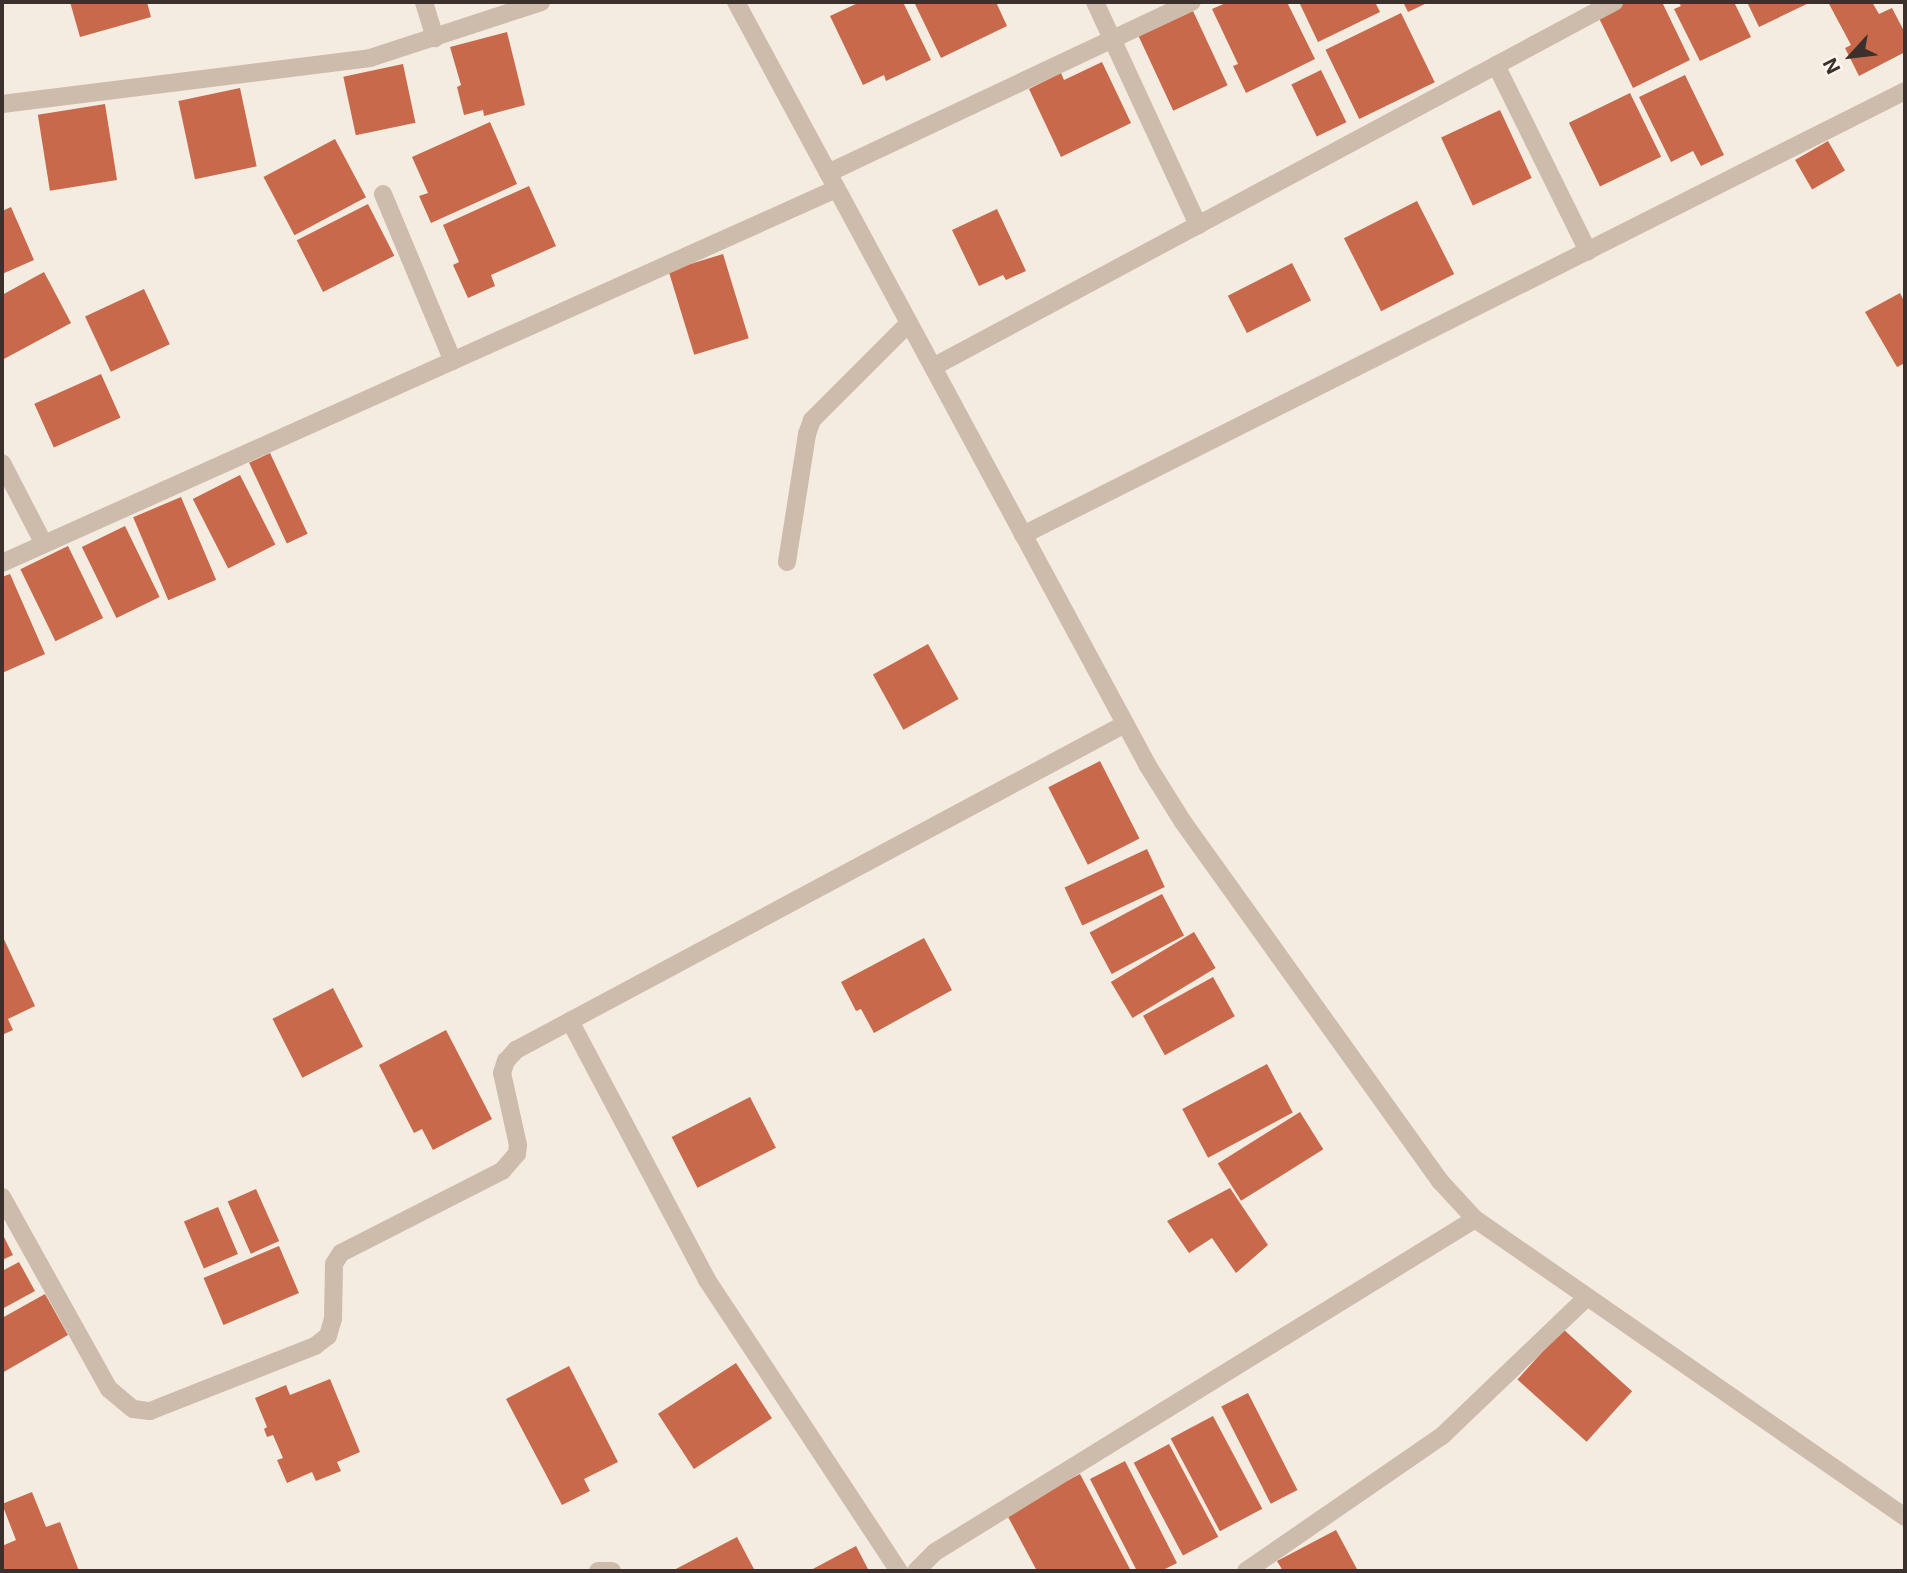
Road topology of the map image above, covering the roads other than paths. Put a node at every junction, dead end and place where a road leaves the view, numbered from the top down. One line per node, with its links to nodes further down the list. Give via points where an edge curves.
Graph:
1 (424, 2): 8 (street)
2 (541, 2): 8 (street)
3 (736, 2): 12 (street)
4 (1095, 2): 7 (street)
5 (1192, 2): 7 (street)
6 (1614, 2): 9 (street)
7 (1111, 37): 12 (street); 14 (street)
8 (435, 38): 11 (street, via 370,58)
9 (1496, 65): 14 (street); 15 (street)
10 (1905, 91): 15 (street)
11 (2, 104)
12 (832, 181): 16 (street); 17 (street)
13 (383, 194): 17 (street)
14 (1198, 225): 18 (street)
15 (1588, 251): 20 (street)
16 (909, 323): 18 (street); 22 (street, via 812,420)
17 (453, 361): 21 (street)
18 (933, 367): 20 (street)
19 (2, 463): 21 (street)
20 (1023, 536): 24 (street)
21 (44, 544): 23 (street)
22 (787, 562)
23 (2, 563)
24 (1125, 724): 25 (street); 27 (street, via 1183,822 1440,1181)
25 (570, 1021): 26 (street, via 516,1050 506,1061 503,1088 518,1145 510,1163 341,1253 334,1264 328,1336 315,1346 150,1411 133,1409 108,1389); 32 (street, via 707,1280)
26 (2, 1197)
27 (1475, 1219): 28 (street); 33 (street, via 935,1552)
28 (1587, 1297): 29 (street); 34 (street, via 1442,1436)
29 (1905, 1517)
30 (598, 1571): 31 (street)
31 (612, 1571)
32 (899, 1571)
33 (916, 1571)
34 (1246, 1571)

